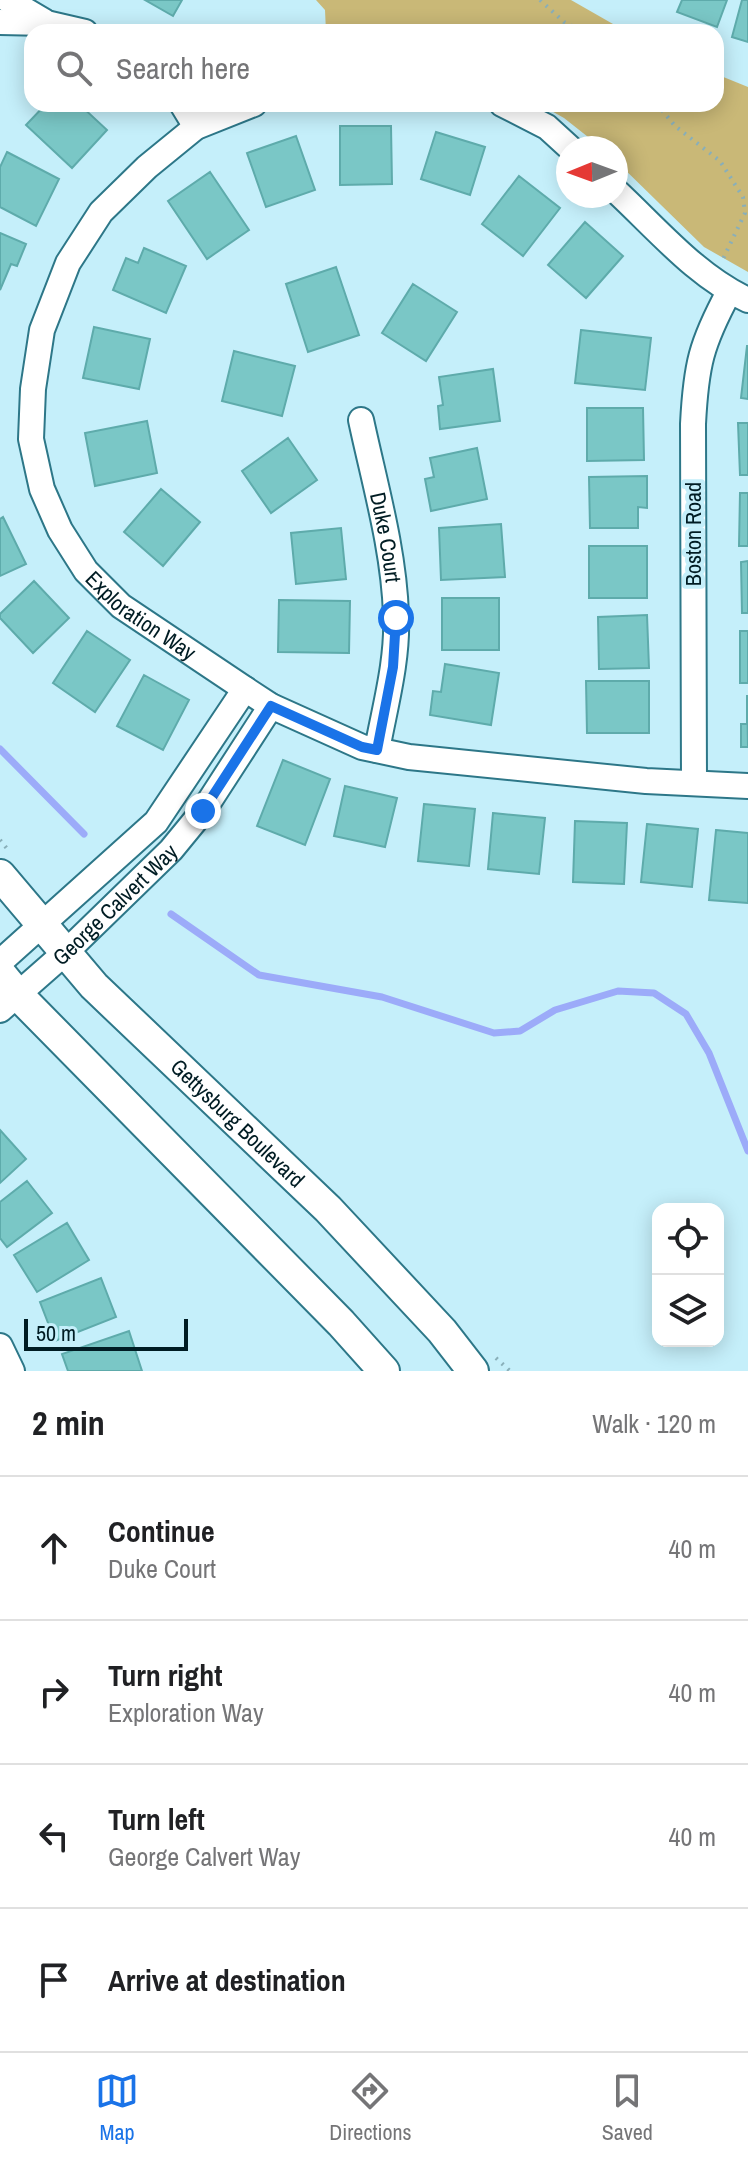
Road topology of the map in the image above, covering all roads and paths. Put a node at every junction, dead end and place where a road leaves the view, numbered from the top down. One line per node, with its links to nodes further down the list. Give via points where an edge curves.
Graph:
1 (8, 0): 4 (street)
2 (540, 0): 6 (path)
3 (0, 22): 4 (street)
4 (46, 23): 5 (street)
5 (50, 24)
6 (568, 24)
7 (187, 112): 11 (street)
8 (234, 112): 11 (street, Exploration Way)
9 (518, 112): 12 (street)
10 (664, 112): 14 (path, via 720,161 743,197 745,213 730,248)
11 (196, 127): 16 (street, Exploration Way, via 101,212 68,263 42,330 31,439 42,489 86,571 121,606)
12 (557, 136)
13 (628, 202): 14 (street)
14 (729, 290): 19 (street, Boston Road, via 695,376)
15 (361, 420): 18 (street, Duke Court, via 393,570 396,618 393,667)
16 (245, 689): 17 (street, Exploration Way); 22 (street, George Calvert Way, via 156,822)
17 (271, 706): 18 (street, Exploration Way); 23 (street, George Calvert Way, via 179,840)
18 (377, 750): 19 (street, Exploration Way)
19 (694, 783): 20 (street, Exploration Way)
20 (748, 786)
21 (0, 875): 22 (street, Gettysburg Boulevard)
22 (43, 925): 23 (street, Gettysburg Boulevard); 24 (street, George Calvert Way)
23 (66, 952): 25 (street, George Calvert Way); 29 (street, Gettysburg Boulevard, via 94,986 328,1209)
24 (0, 962)
25 (6, 993): 28 (street)
26 (0, 1346): 27 (street)
27 (12, 1371)
28 (384, 1371)
29 (473, 1371)

